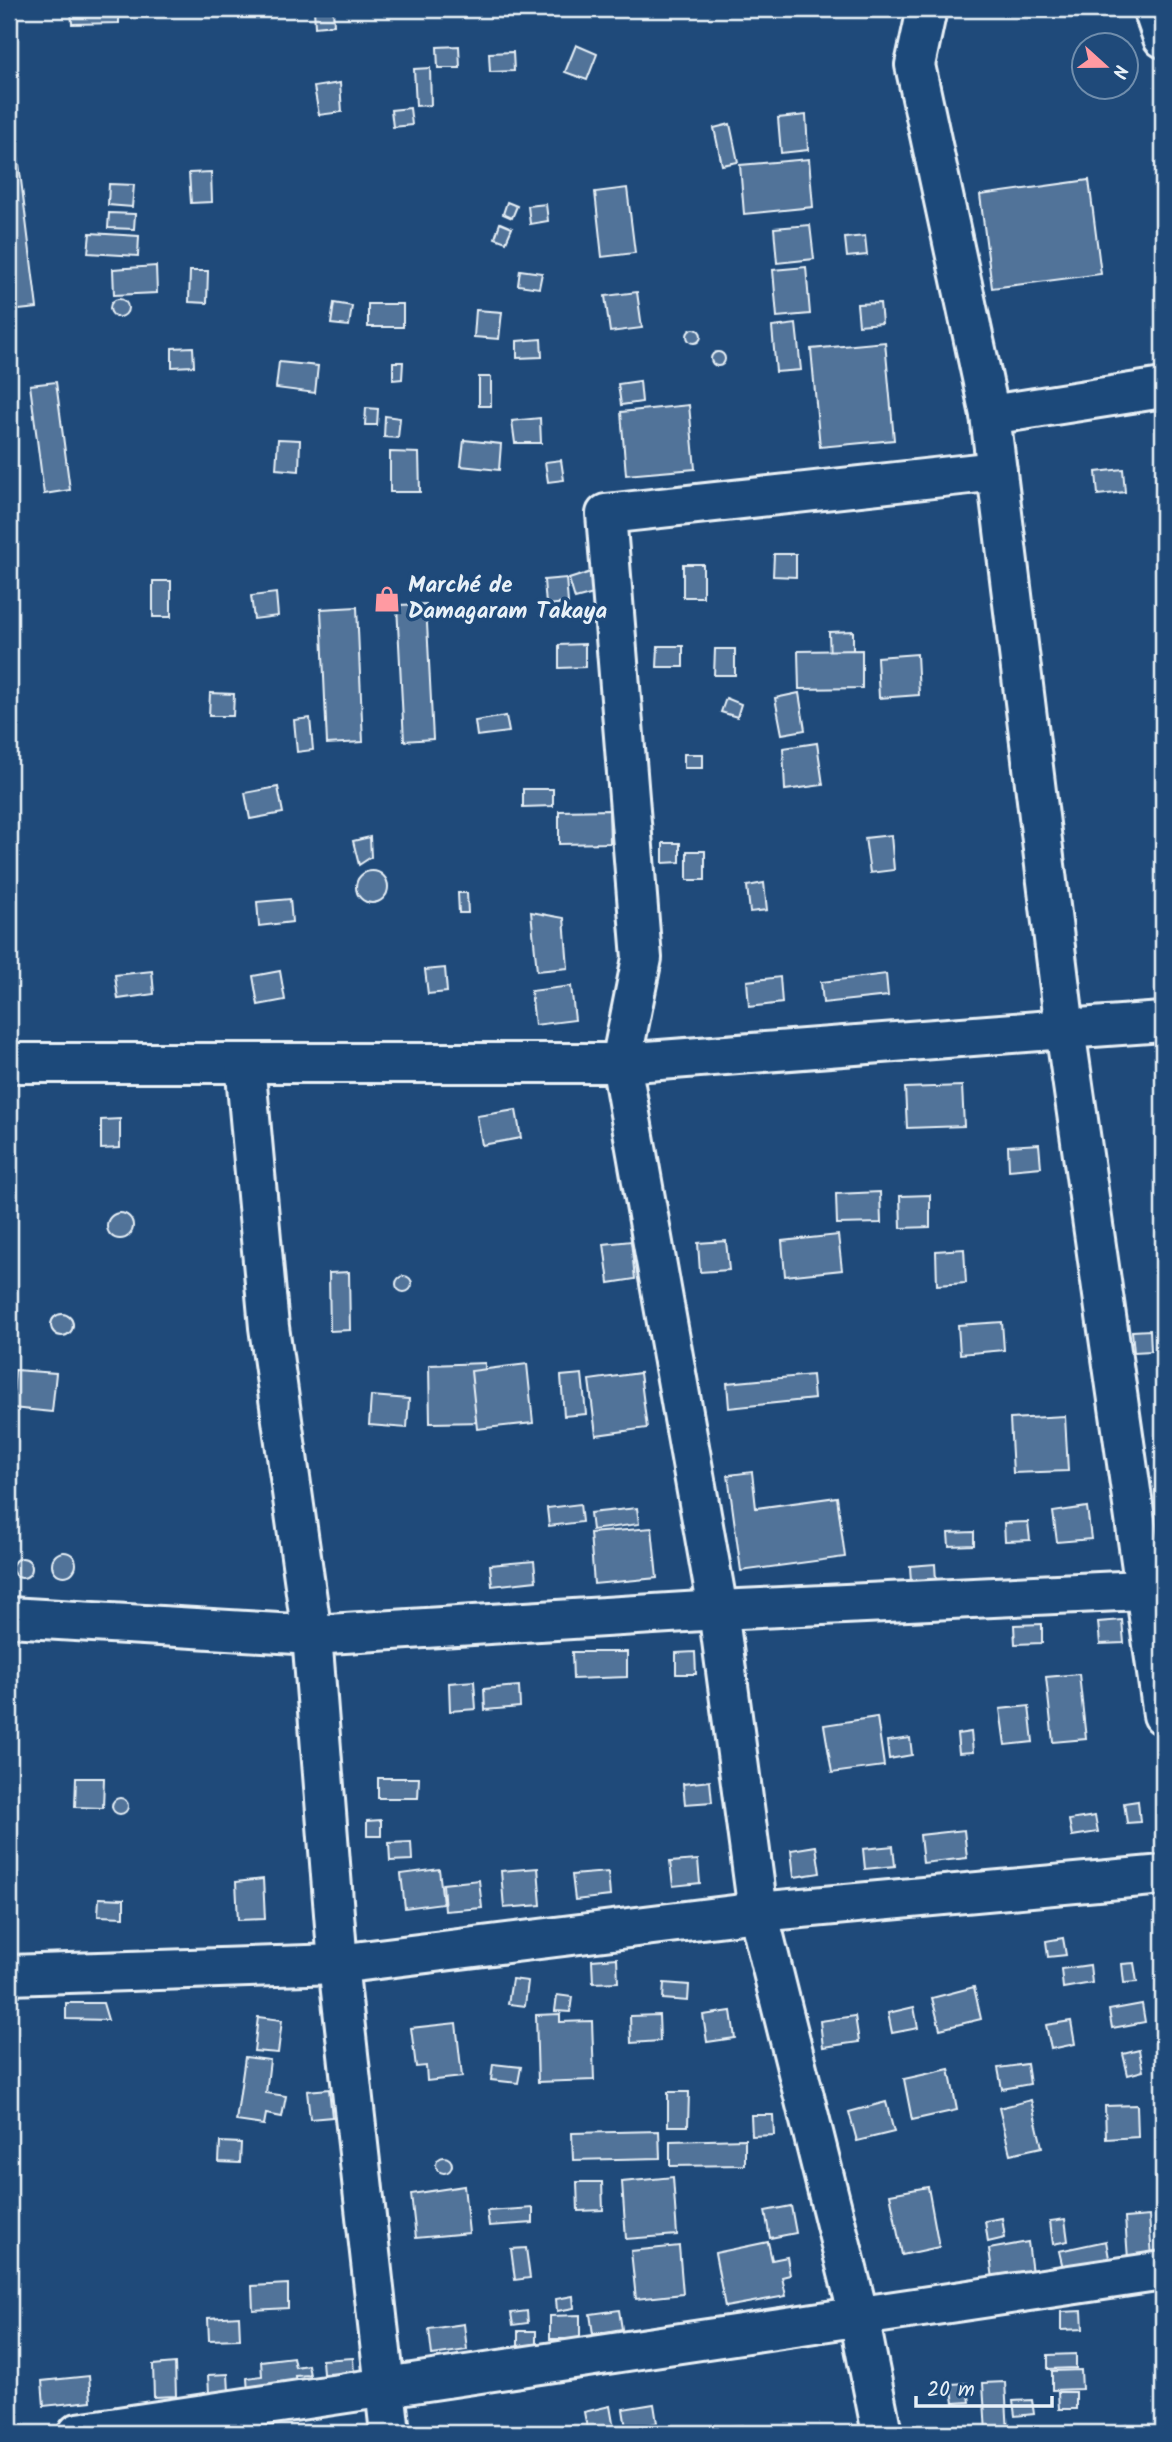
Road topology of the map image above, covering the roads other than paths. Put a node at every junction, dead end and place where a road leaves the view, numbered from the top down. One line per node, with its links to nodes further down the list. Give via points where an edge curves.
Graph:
1 (927, 9): 5 (street, via 915,65)
2 (1153, 9): 3 (street)
3 (1163, 38)
4 (1163, 388): 5 (street)
5 (990, 415): 6 (street)
6 (997, 471): 8 (street); 11 (street, via 606,514 642,958)
7 (1163, 1022): 8 (street)
8 (1065, 1029): 11 (street); 12 (street)
9 (9, 1063): 10 (street)
10 (245, 1063): 11 (street); 15 (street, via 269,1327)
11 (621, 1063): 13 (street)
12 (1153, 1590): 13 (street); 16 (street)
13 (718, 1610): 15 (street); 18 (street)
14 (9, 1617): 15 (street)
15 (312, 1635): 19 (street)
16 (1163, 1715)
17 (1163, 1875): 18 (street)
18 (758, 1912): 19 (street); 22 (street)
19 (338, 1964): 20 (street); 23 (street)
20 (9, 1975)
21 (1163, 2271): 22 (street)
22 (859, 2317): 23 (street); 26 (street)
23 (386, 2388): 24 (street); 25 (street)
24 (78, 2433)
25 (390, 2433)
26 (881, 2433)

